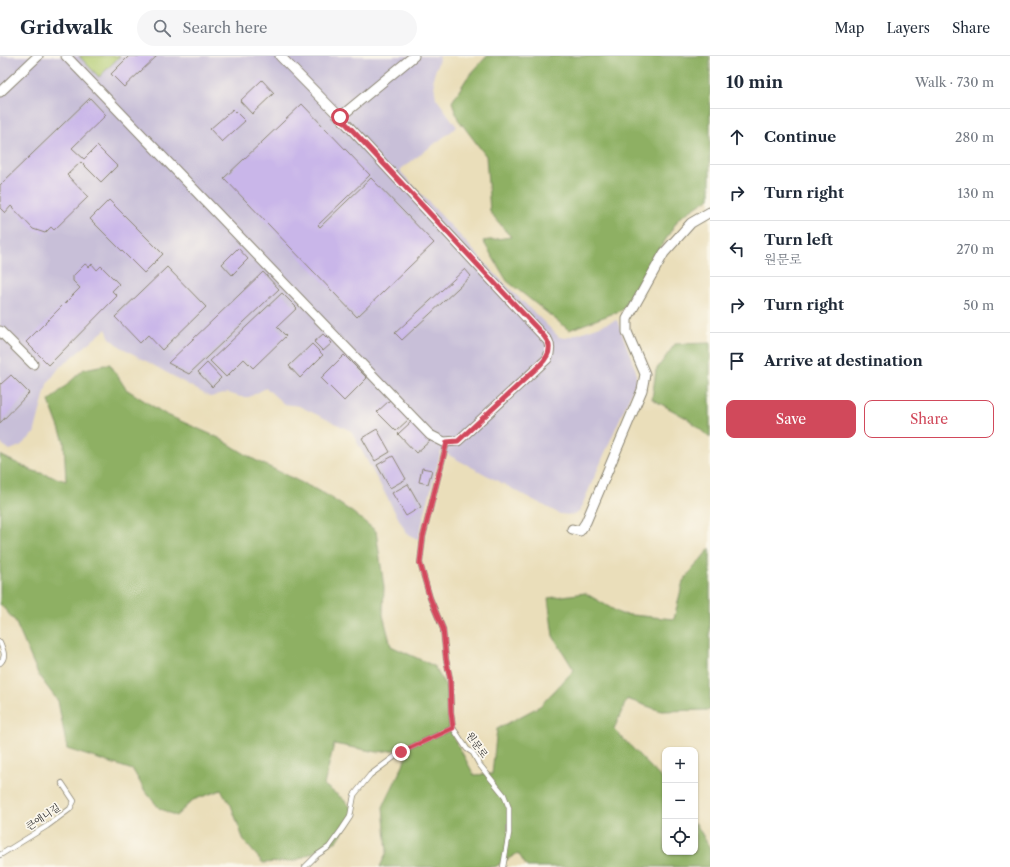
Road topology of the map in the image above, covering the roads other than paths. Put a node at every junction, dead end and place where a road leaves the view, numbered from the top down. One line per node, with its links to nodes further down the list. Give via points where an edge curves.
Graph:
1 (38, 56): 5 (street)
2 (66, 56): 10 (street, via 430,435)
3 (280, 56): 6 (street)
4 (414, 56): 6 (street)
5 (0, 92)
6 (340, 117): 10 (street, via 531,322 548,341 550,347 547,359 458,441)
7 (710, 212): 11 (street, via 691,223 664,253 626,319 627,332 645,374 642,390 586,522 580,531)
8 (0, 331): 9 (street)
9 (32, 364)
10 (447, 442): 14 (lane, 원문로, via 423,537 420,563 430,598 443,629 450,678)
11 (572, 529)
12 (0, 642): 13 (lane, via 4,655)
13 (0, 663)
14 (453, 728): 17 (lane, via 401,752 370,775 354,795 350,817 329,847); 20 (lane, 원문로, via 504,795 509,808 509,833)
15 (62, 783): 16 (lane, 큰애니길, via 74,801 70,809)
16 (0, 855)
17 (317, 855): 18 (lane); 19 (lane)
18 (305, 867)
19 (311, 867)
20 (502, 867)

